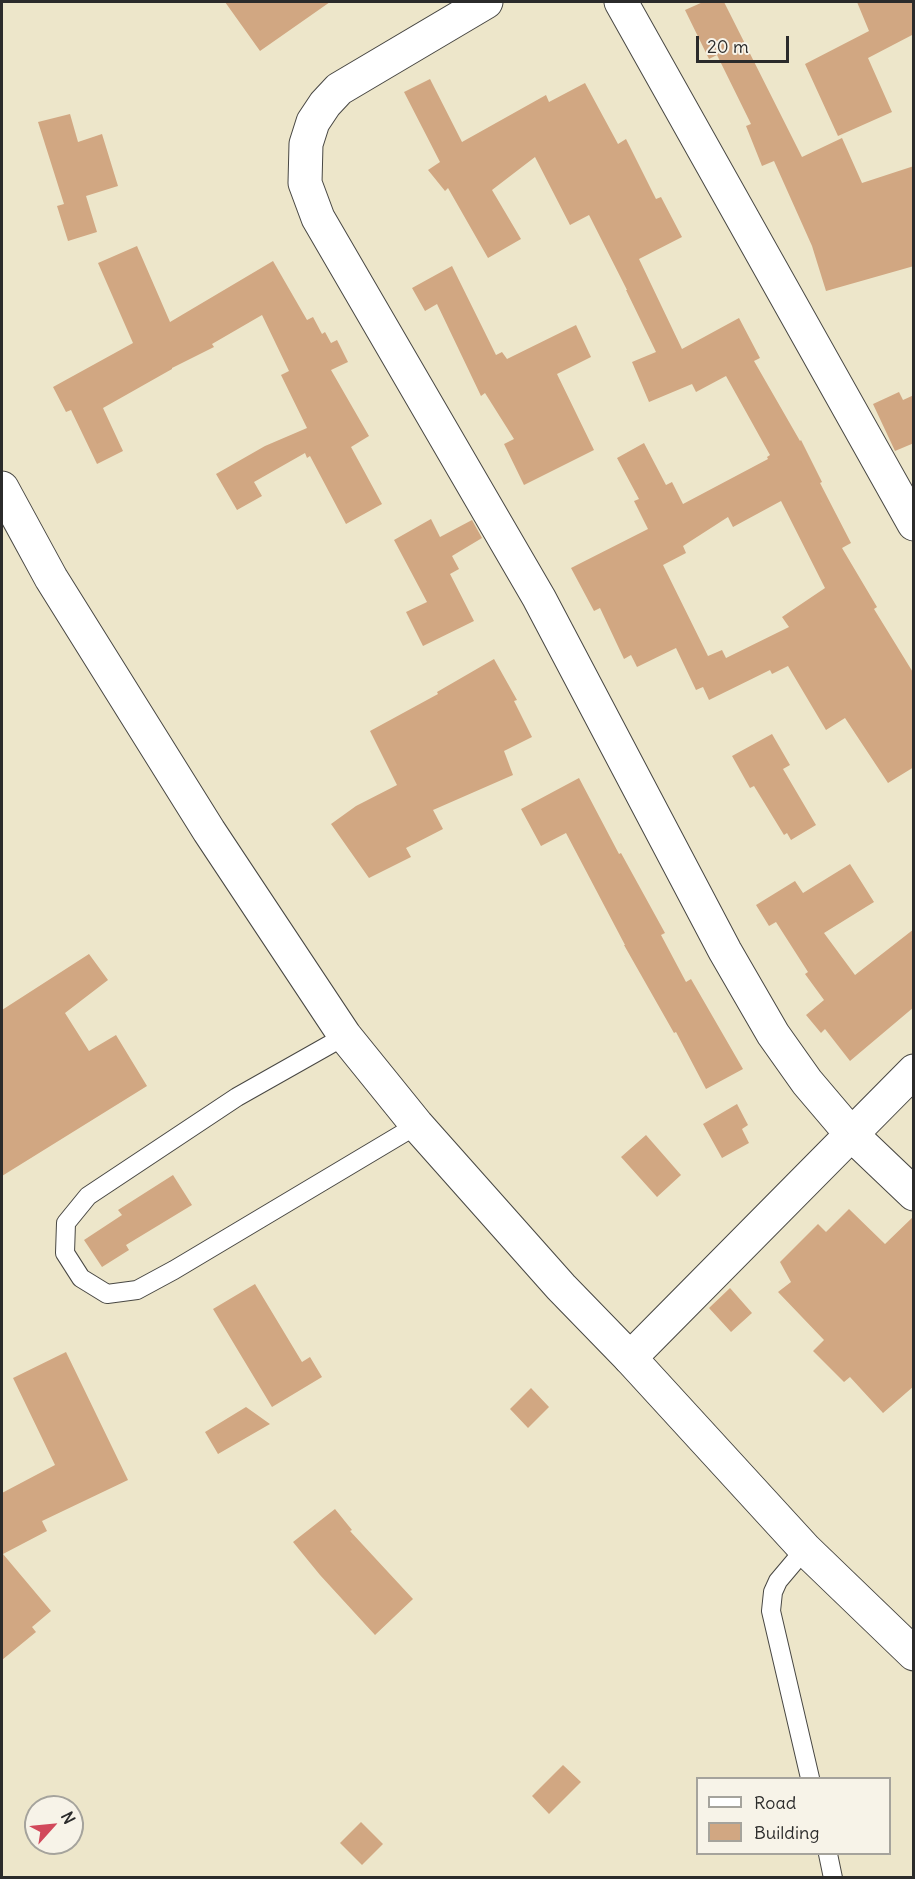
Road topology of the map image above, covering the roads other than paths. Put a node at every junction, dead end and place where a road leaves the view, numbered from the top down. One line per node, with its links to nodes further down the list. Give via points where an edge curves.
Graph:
1 (486, 2): 8 (street, via 339,89 313,122 306,144 304,183 318,218 539,598 725,951 773,1034)
2 (621, 2): 4 (street)
3 (2, 488): 5 (street, via 51,578 209,831)
4 (914, 524)
5 (345, 1036): 7 (street); 7 (lane, via 237,1097 87,1196 66,1223 65,1253 81,1278 107,1294 137,1290)
6 (914, 1071): 8 (street)
7 (417, 1125): 10 (street, via 561,1287)
8 (852, 1135): 9 (street); 10 (street)
9 (914, 1194)
10 (630, 1358): 11 (street)
11 (805, 1549): 12 (street); 13 (lane, via 778,1581 771,1611)
12 (914, 1654)
13 (810, 1777)
14 (828, 1855): 15 (lane)
15 (833, 1878)

